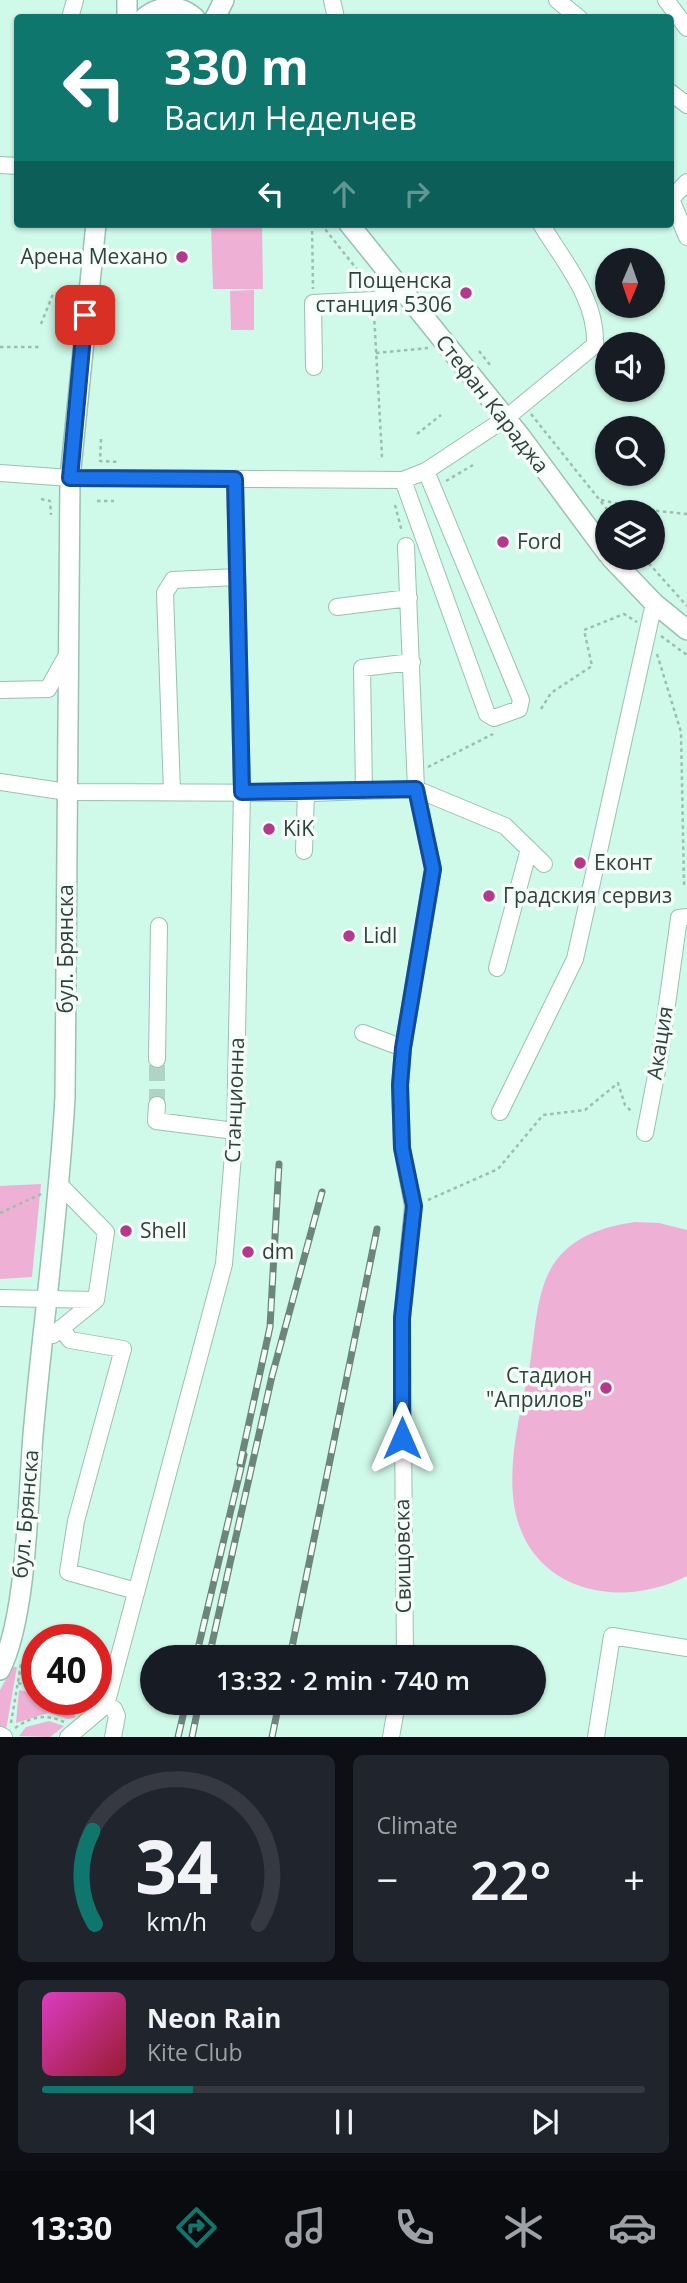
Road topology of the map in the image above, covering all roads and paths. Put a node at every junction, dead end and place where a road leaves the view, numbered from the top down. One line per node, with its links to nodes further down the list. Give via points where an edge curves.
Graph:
1 (204, 0): 4 (main road)
2 (557, 0): 6 (street)
3 (666, 0): 7 (street)
4 (175, 9): 5 (main road)
5 (158, 14)
6 (574, 14)
7 (687, 28)
8 (687, 182): 9 (street)
9 (674, 196)
10 (674, 206): 16 (street)
11 (96, 228): 40 (main road, бул. Брянска)
12 (312, 228): 20 (path)
13 (324, 228): 19 (path, via 374,290)
14 (352, 228): 18 (main road, Стефан Караджа)
15 (543, 228): 29 (street, via 588,301 596,326 595,345)
16 (687, 237)
17 (73, 284): 21 (path, via 72,294 53,294)
18 (403, 292): 19 (street); 24 (main road, Стефан Караджа)
19 (374, 300): 20 (street); 26 (path)
20 (313, 303): 28 (street)
21 (41, 324)
22 (0, 347): 23 (path)
23 (39, 347)
24 (449, 347): 26 (path); 31 (main road, Стефан Караджа)
25 (479, 351): 27 (path)
26 (376, 353): 34 (path, via 382,456)
27 (491, 366)
28 (314, 367)
29 (523, 404): 31 (street); 45 (path)
30 (441, 415): 32 (path)
31 (506, 418): 37 (street); 51 (main road, Стефан Караджа)
32 (417, 434)
33 (102, 439): 35 (path, via 100,461)
34 (378, 459)
35 (120, 463)
36 (473, 465): 39 (path)
37 (426, 471): 42 (street); 42 (street, via 521,700 519,709 494,718 487,714)
38 (0, 473): 40 (street)
39 (458, 475)
40 (70, 478): 41 (street); 64 (main road, бул. Брянска)
41 (235, 479): 42 (street); 55 (street, Станционна)
42 (403, 480)
43 (41, 499): 50 (path, via 50,501)
44 (114, 500): 46 (path)
45 (600, 500)
46 (97, 501)
47 (397, 510): 52 (path)
48 (665, 512): 49 (path)
49 (687, 514)
50 (51, 515)
51 (595, 537)
52 (406, 545): 56 (street, Свищовска)
53 (622, 570): 57 (main road)
54 (655, 570): 58 (path)
55 (237, 577): 76 (street, via 173,580 165,593); 77 (street, Станционна)
56 (410, 598): 59 (street); 65 (street, Свищовска)
57 (654, 603): 61 (main road); 90 (street, via 575,959)
58 (687, 606)
59 (337, 607)
60 (624, 614): 68 (path, via 584,630 592,666 551,693)
61 (687, 630)
62 (668, 640): 63 (path)
63 (687, 654)
64 (67, 655): 67 (street, via 48,689); 75 (main road, бул. Брянска)
65 (412, 662): 73 (street, Свищовска); 74 (street, via 362,668)
66 (662, 662): 70 (path)
67 (0, 690)
68 (541, 709)
69 (499, 731): 73 (path)
70 (681, 739): 71 (path); 82 (path)
71 (687, 740)
72 (0, 782): 75 (street)
73 (416, 782): 74 (street); 79 (street, via 505,826); 87 (street, Свищовска, via 433,869)
74 (364, 791): 78 (street)
75 (67, 792): 76 (street); 93 (main road, бул. Брянска)
76 (172, 792): 77 (street)
77 (242, 792): 78 (street); 92 (street, Станционна)
78 (306, 793): 80 (street)
79 (529, 849): 81 (street); 85 (street)
80 (304, 851)
81 (544, 864)
82 (687, 887)
83 (687, 916): 91 (street, Акация, via 679,918)
84 (159, 926): 88 (street)
85 (496, 968)
86 (363, 1033): 87 (street)
87 (403, 1048): 94 (street, Свищовска, via 400,1128)
88 (157, 1059)
89 (157, 1105): 92 (street, via 156,1121)
90 (500, 1112)
91 (645, 1129): 94 (path, via 625,1105 618,1083 585,1110 543,1115 498,1170)
92 (236, 1131): 101 (street, Станционна, via 224,1264)
93 (61, 1185): 95 (path); 96 (main road, бул. Брянска); 98 (street, via 106,1233)
94 (414, 1206): 102 (street, Свищовска, via 402,1318)
95 (0, 1213)
96 (46, 1296): 97 (street); 98 (street); 100 (main road, бул. Брянска)
97 (0, 1298)
98 (96, 1300): 99 (street)
99 (61, 1328): 100 (street); 101 (street, via 70,1339 123,1349 76,1521 68,1572)
100 (41, 1347): 104 (main road, бул. Брянска, via 20,1592)
101 (136, 1591): 105 (street, Станционна)
102 (405, 1645)
103 (687, 1648): 114 (street, via 612,1636)
104 (2, 1666): 106 (path, via 22,1661)
105 (112, 1681)
106 (18, 1683): 107 (path); 111 (path, via 13,1730 37,1716 52,1717)
107 (21, 1684)
108 (112, 1708): 112 (street, via 117,1716)
109 (93, 1715): 111 (street)
110 (395, 1715): 113 (street)
111 (71, 1734)
112 (113, 1737)
113 (391, 1737)
114 (596, 1737)

